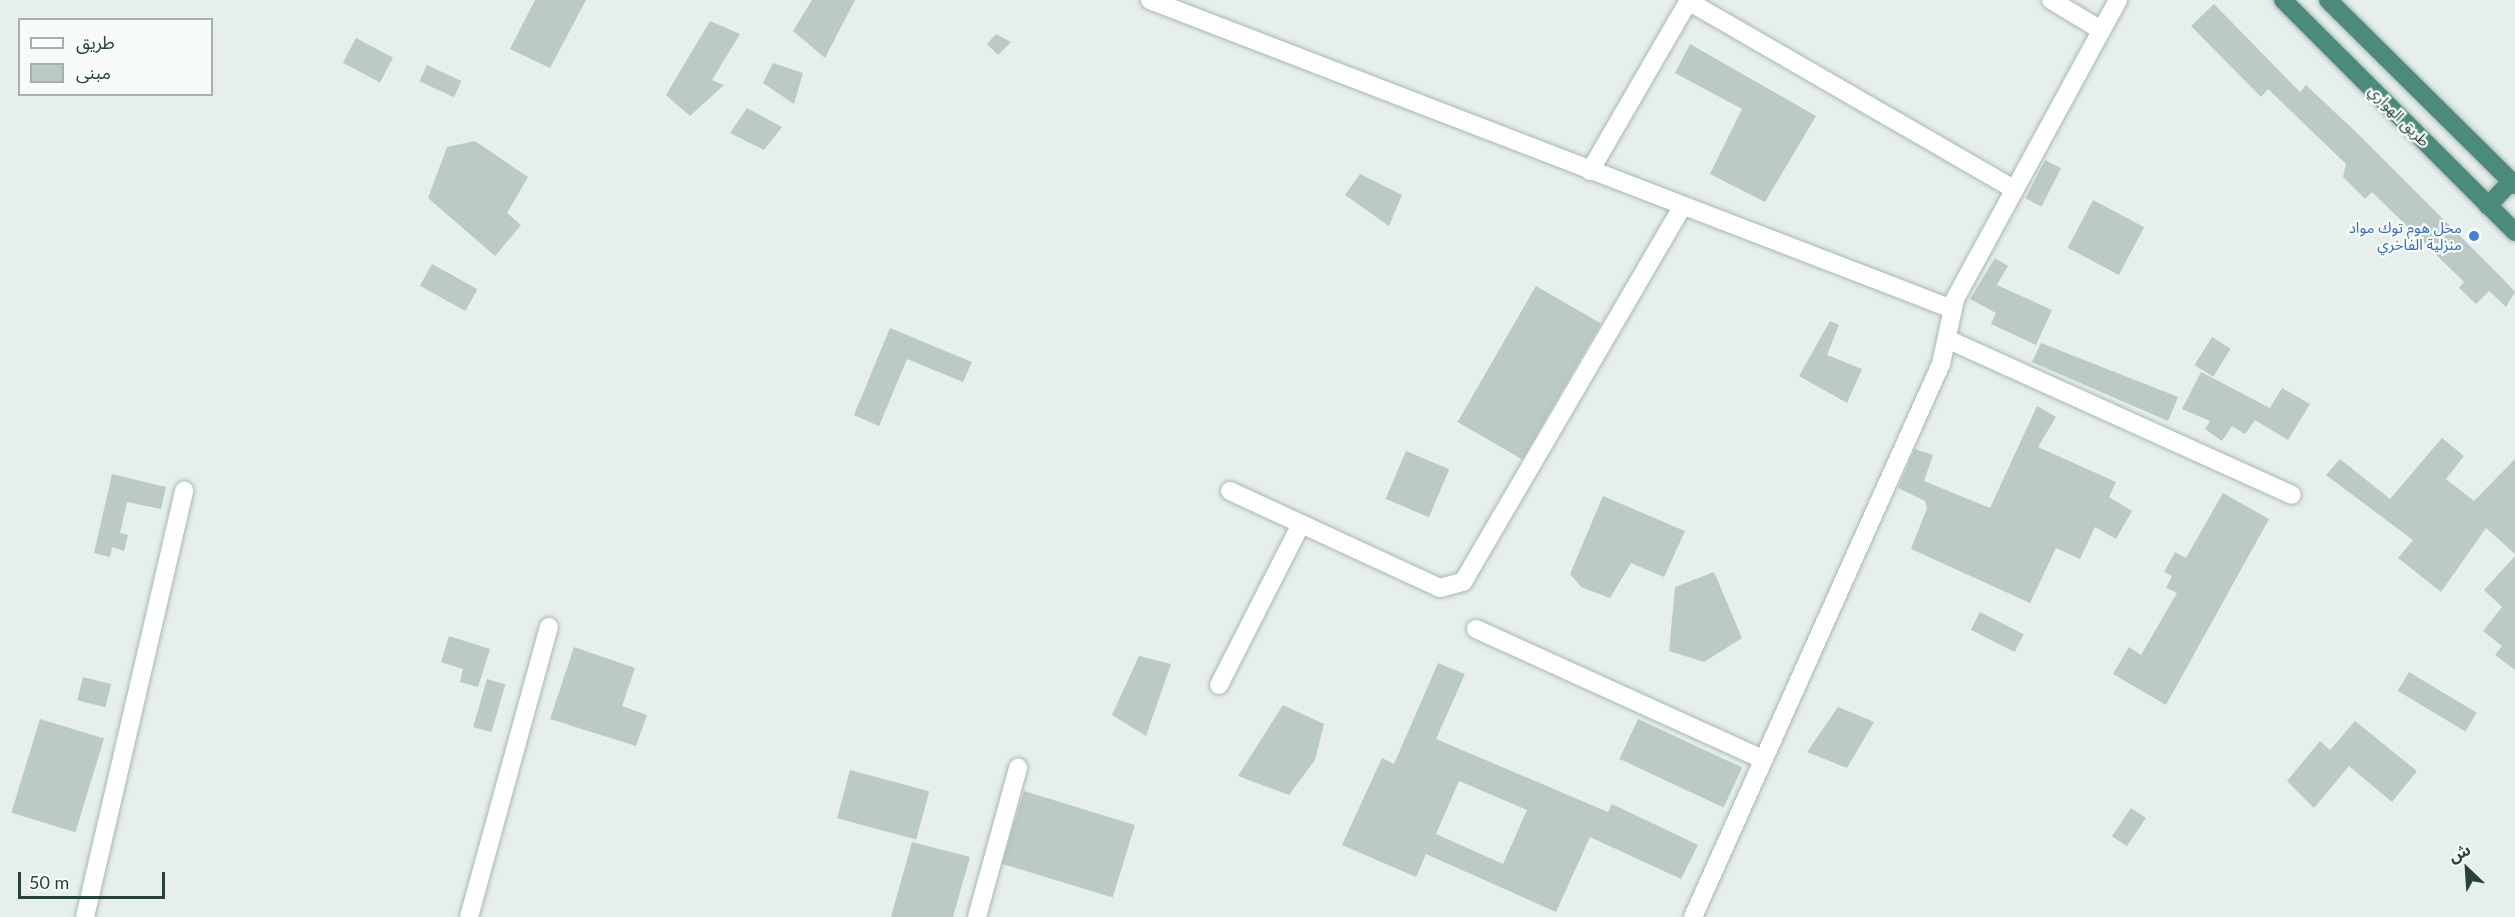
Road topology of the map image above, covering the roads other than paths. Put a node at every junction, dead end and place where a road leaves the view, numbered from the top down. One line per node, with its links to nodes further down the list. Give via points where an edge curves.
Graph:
1 (1151, 0): 8 (street)
2 (2051, 0): 7 (street)
3 (2118, 0): 7 (street)
4 (2283, 0): 11 (highway, طريق الهواري)
5 (2328, 0): 9 (highway)
6 (1688, 1): 8 (street); 10 (street)
7 (2101, 30): 10 (street)
8 (1590, 171): 12 (street)
9 (2513, 183): 11 (highway)
10 (2014, 189): 14 (street)
11 (2488, 206): 13 (highway, طريق الهواري)
12 (1682, 207): 14 (street); 19 (street, via 1463,582 1440,588)
13 (2515, 232)
14 (1952, 309): 15 (street)
15 (1949, 340): 18 (street); 23 (street)
16 (184, 490): 25 (street)
17 (1230, 491): 19 (street)
18 (2292, 495)
19 (1301, 524): 22 (street)
20 (549, 627): 26 (street)
21 (1476, 629): 23 (street)
22 (1219, 685)
23 (1762, 759): 28 (street)
24 (1018, 768): 27 (street)
25 (85, 917)
26 (469, 917)
27 (977, 917)
28 (1693, 917)

